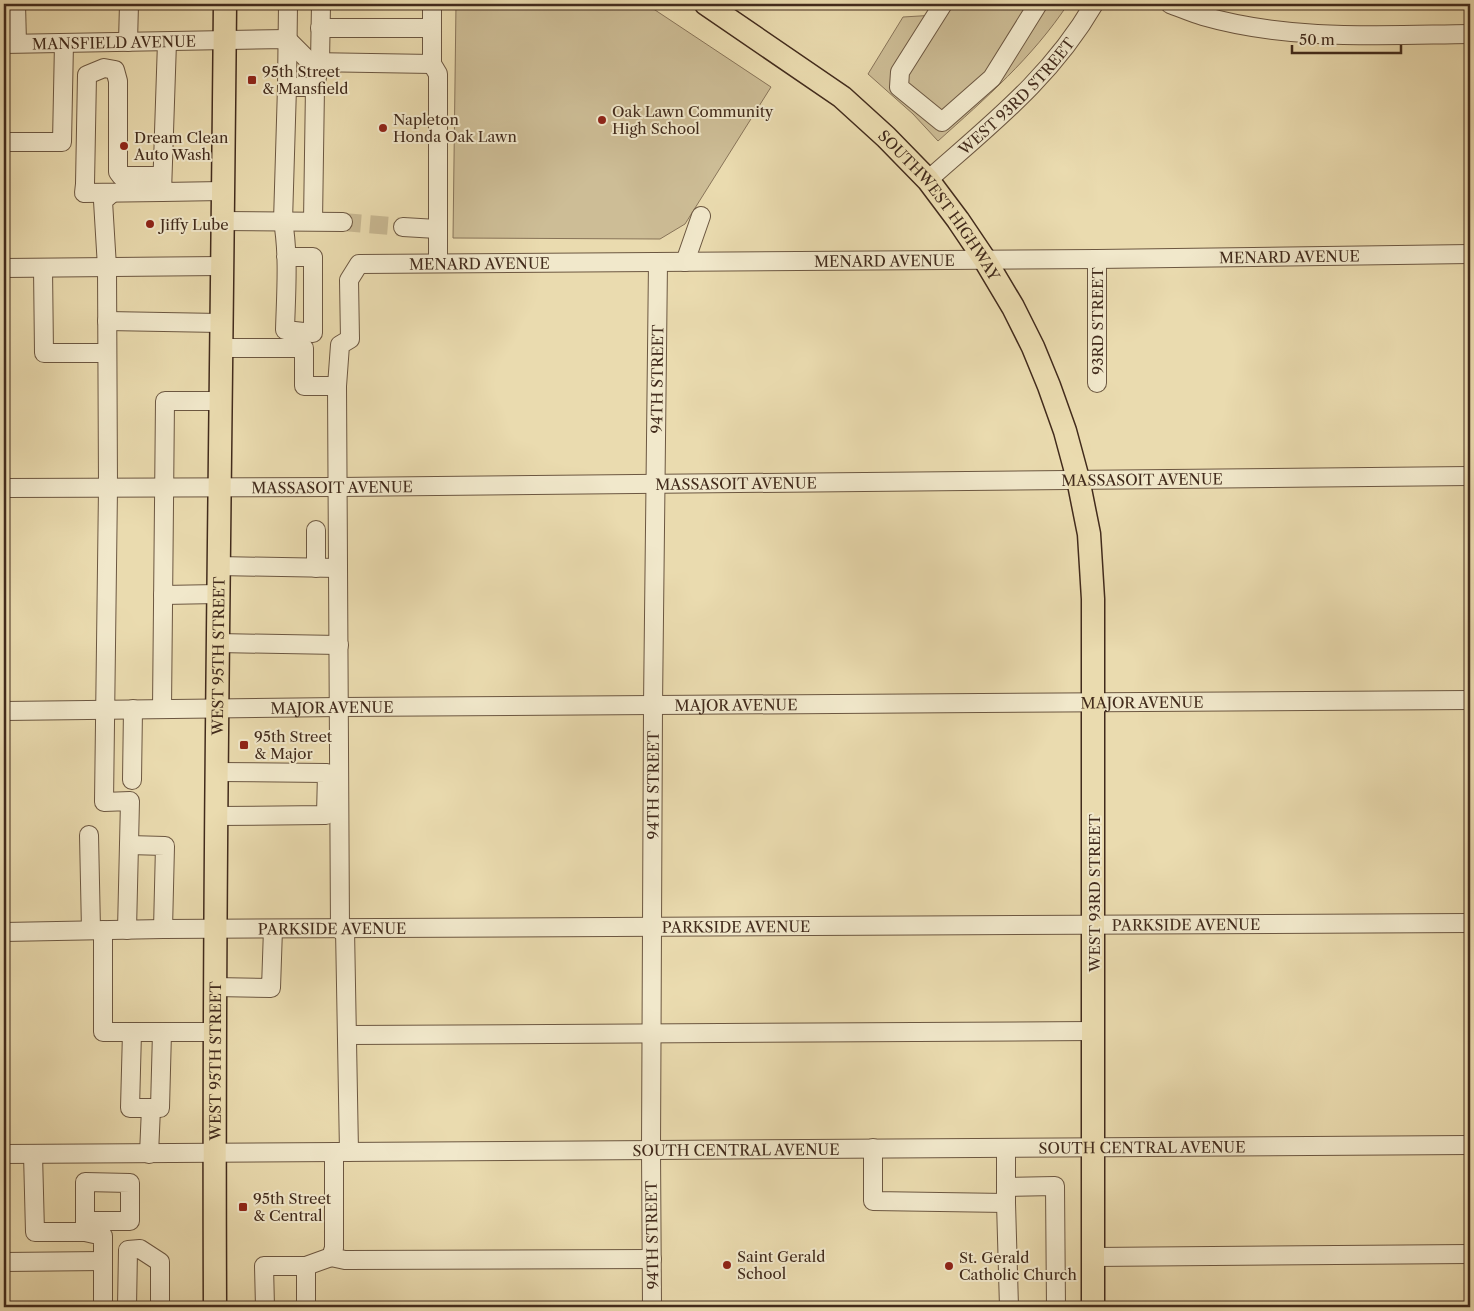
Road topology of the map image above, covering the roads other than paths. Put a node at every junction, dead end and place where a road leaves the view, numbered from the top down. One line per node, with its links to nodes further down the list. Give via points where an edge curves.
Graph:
1 (128, 4): 17 (street)
2 (225, 4): 16 (main road, WEST 95TH STREET)
3 (288, 4): 15 (street)
4 (321, 4): 12 (street)
5 (432, 4): 13 (street)
6 (706, 4): 26 (main road, SOUTHWEST HIGHWAY, via 842,96)
7 (943, 4): 8 (street, via 900,72 898,87 942,122 992,78)
8 (1038, 4)
9 (1094, 4): 26 (street, WEST 93RD STREET, via 1041,77)
10 (1170, 4): 14 (street, via 1202,16 1296,33)
11 (12, 7): 19 (street)
12 (320, 28): 13 (street); 21 (street)
13 (432, 28): 22 (street)
14 (1470, 34)
15 (287, 39): 16 (street, MANSFIELD AVENUE); 21 (street, via 310,62); 23 (street)
16 (225, 41): 18 (street, MANSFIELD AVENUE); 28 (main road, WEST 95TH STREET)
17 (128, 42): 18 (street, MANSFIELD AVENUE); 20 (street, MANSFIELD AVENUE)
18 (167, 42): 27 (street)
19 (10, 43): 20 (street, MANSFIELD AVENUE)
20 (64, 43): 25 (street, via 62,142)
21 (320, 62): 22 (street); 24 (street)
22 (432, 64): 36 (street, via 438,74)
23 (287, 87): 24 (street); 32 (street)
24 (314, 87): 33 (street)
25 (4, 142)
26 (928, 180): 40 (main road, SOUTHWEST HIGHWAY)
27 (162, 184): 28 (street); 29 (street); 29 (street, via 121,176 118,172 118,81 115,70 104,68 88,75 84,193)
28 (222, 192): 31 (main road, WEST 95TH STREET)
29 (112, 193): 45 (street, via 103,201)
30 (701, 216): 42 (street)
31 (222, 221): 32 (street); 44 (main road, WEST 95TH STREET)
32 (283, 221): 33 (street); 38 (street)
33 (313, 221): 34 (street)
34 (343, 222)
35 (404, 227): 36 (street)
36 (437, 230): 43 (street)
37 (1470, 254): 39 (street, MENARD AVENUE)
38 (286, 257)
39 (1097, 259): 40 (street, MENARD AVENUE); 52 (street, 93RD STREET)
40 (985, 260): 42 (street, MENARD AVENUE); 56 (main road, SOUTHWEST HIGHWAY, via 1033,347 1065,431)
41 (658, 262): 42 (street, MENARD AVENUE); 43 (street, MENARD AVENUE); 57 (street, 94TH STREET)
42 (685, 262)
43 (438, 263): 53 (street, MENARD AVENUE, via 359,264 349,280 350,339 340,345)
44 (221, 266): 45 (street); 49 (main road, WEST 95TH STREET)
45 (107, 267): 47 (street); 48 (street)
46 (4, 268): 47 (street)
47 (43, 268): 51 (street, via 44,353)
48 (107, 321): 49 (street); 51 (street)
49 (220, 323): 50 (main road, WEST 95TH STREET)
50 (220, 348): 53 (street, via 304,348 304,386); 54 (main road, WEST 95TH STREET)
51 (107, 353): 61 (street)
52 (1097, 383)
53 (337, 386): 59 (street)
54 (220, 401): 58 (main road, WEST 95TH STREET); 62 (street, via 165,401)
55 (1470, 476): 56 (street, MASSASOIT AVENUE)
56 (1078, 479): 57 (street, MASSASOIT AVENUE); 72 (main road, WEST 93RD STREET, via 1088,534 1093,599)
57 (656, 483): 59 (street, MASSASOIT AVENUE); 73 (street, 94TH STREET)
58 (219, 487): 59 (street, MASSASOIT AVENUE); 62 (street, MASSASOIT AVENUE); 64 (main road, WEST 95TH STREET)
59 (338, 487): 66 (street)
60 (4, 488): 61 (street, MASSASOIT AVENUE)
61 (108, 488): 62 (street, MASSASOIT AVENUE); 76 (street)
62 (163, 488): 68 (street)
63 (316, 530): 65 (street)
64 (218, 566): 65 (street); 67 (main road, WEST 95TH STREET)
65 (316, 568): 66 (street)
66 (338, 568): 70 (street)
67 (218, 594): 68 (street); 69 (main road, WEST 95TH STREET)
68 (163, 595): 78 (street)
69 (218, 643): 70 (street); 75 (main road, WEST 95TH STREET)
70 (339, 645): 74 (street)
71 (1470, 700): 72 (street, MAJOR AVENUE)
72 (1094, 702): 73 (street, MAJOR AVENUE); 86 (main road, WEST 93RD STREET)
73 (652, 706): 74 (street, MAJOR AVENUE); 87 (street, 94TH STREET)
74 (339, 707): 75 (street, MAJOR AVENUE); 93 (street)
75 (217, 708): 78 (street, MAJOR AVENUE); 80 (main road, WEST 95TH STREET)
76 (105, 709): 77 (street, MAJOR AVENUE); 79 (street, MAJOR AVENUE); 84 (street, via 104,802 130,801)
77 (133, 709): 78 (street, MAJOR AVENUE); 81 (street)
78 (162, 709)
79 (4, 711)
80 (216, 772): 82 (main road, WEST 95TH STREET); 82 (street, via 327,773 326,815)
81 (132, 780)
82 (216, 816): 89 (main road, WEST 95TH STREET)
83 (89, 835): 91 (street)
84 (129, 845): 88 (street, via 165,846); 92 (street)
85 (1470, 923): 86 (street, PARKSIDE AVENUE)
86 (1094, 924): 87 (street, PARKSIDE AVENUE); 96 (main road, WEST 93RD STREET)
87 (652, 927): 93 (street, PARKSIDE AVENUE); 100 (street, 94TH STREET)
88 (164, 929): 89 (street, PARKSIDE AVENUE); 92 (street, PARKSIDE AVENUE)
89 (215, 929): 90 (street, PARKSIDE AVENUE); 95 (main road, WEST 95TH STREET)
90 (274, 929): 93 (street, PARKSIDE AVENUE); 95 (street, via 271,988)
91 (97, 930): 92 (street, PARKSIDE AVENUE); 94 (street, PARKSIDE AVENUE); 97 (street, via 103,1032)
92 (127, 930)
93 (342, 930): 101 (street)
94 (4, 932)
95 (215, 987): 99 (main road, WEST 95TH STREET)
96 (1093, 1031): 100 (street); 104 (main road, WEST 93RD STREET)
97 (132, 1032): 98 (street); 102 (street, via 130,1108)
98 (162, 1032): 99 (street); 102 (street, via 160,1108)
99 (214, 1032): 112 (main road, WEST 95TH STREET)
100 (651, 1034): 101 (street); 107 (street, 94TH STREET)
101 (347, 1035): 108 (street)
102 (151, 1108): 111 (street)
103 (1470, 1145): 104 (street, SOUTH CENTRAL AVENUE)
104 (1092, 1147): 106 (street, SOUTH CENTRAL AVENUE); 117 (main road, WEST 93RD STREET)
105 (872, 1148): 106 (street, SOUTH CENTRAL AVENUE); 107 (street, SOUTH CENTRAL AVENUE); 113 (street, via 873,1201)
106 (1006, 1148): 113 (street)
107 (651, 1150): 108 (street, SOUTH CENTRAL AVENUE); 118 (street, 94TH STREET)
108 (341, 1152): 112 (street, SOUTH CENTRAL AVENUE); 116 (street)
109 (4, 1154): 110 (street, SOUTH CENTRAL AVENUE)
110 (33, 1154): 111 (street, SOUTH CENTRAL AVENUE); 114 (street, via 35,1232)
111 (149, 1154): 112 (street, SOUTH CENTRAL AVENUE)
112 (215, 1154): 125 (main road, WEST 95TH STREET)
113 (1006, 1195): 129 (street); 130 (street, via 1055,1186)
114 (85, 1227): 114 (street, via 130,1221 130,1184 85,1182); 119 (street, via 103,1236)
115 (1470, 1254): 117 (street)
116 (331, 1257): 118 (street, via 345,1260); 121 (street)
117 (1093, 1257): 131 (main road, WEST 93RD STREET)
118 (652, 1259): 128 (street, 94TH STREET)
119 (103, 1261): 120 (street); 122 (street)
120 (4, 1262)
121 (306, 1266): 126 (street, via 264,1266); 127 (street)
122 (103, 1307)
123 (127, 1307): 124 (street, via 128,1250 140,1249 160,1262)
124 (160, 1307)
125 (215, 1307)
126 (265, 1307)
127 (306, 1307)
128 (652, 1307)
129 (1009, 1307)
130 (1056, 1307)
131 (1093, 1307)

